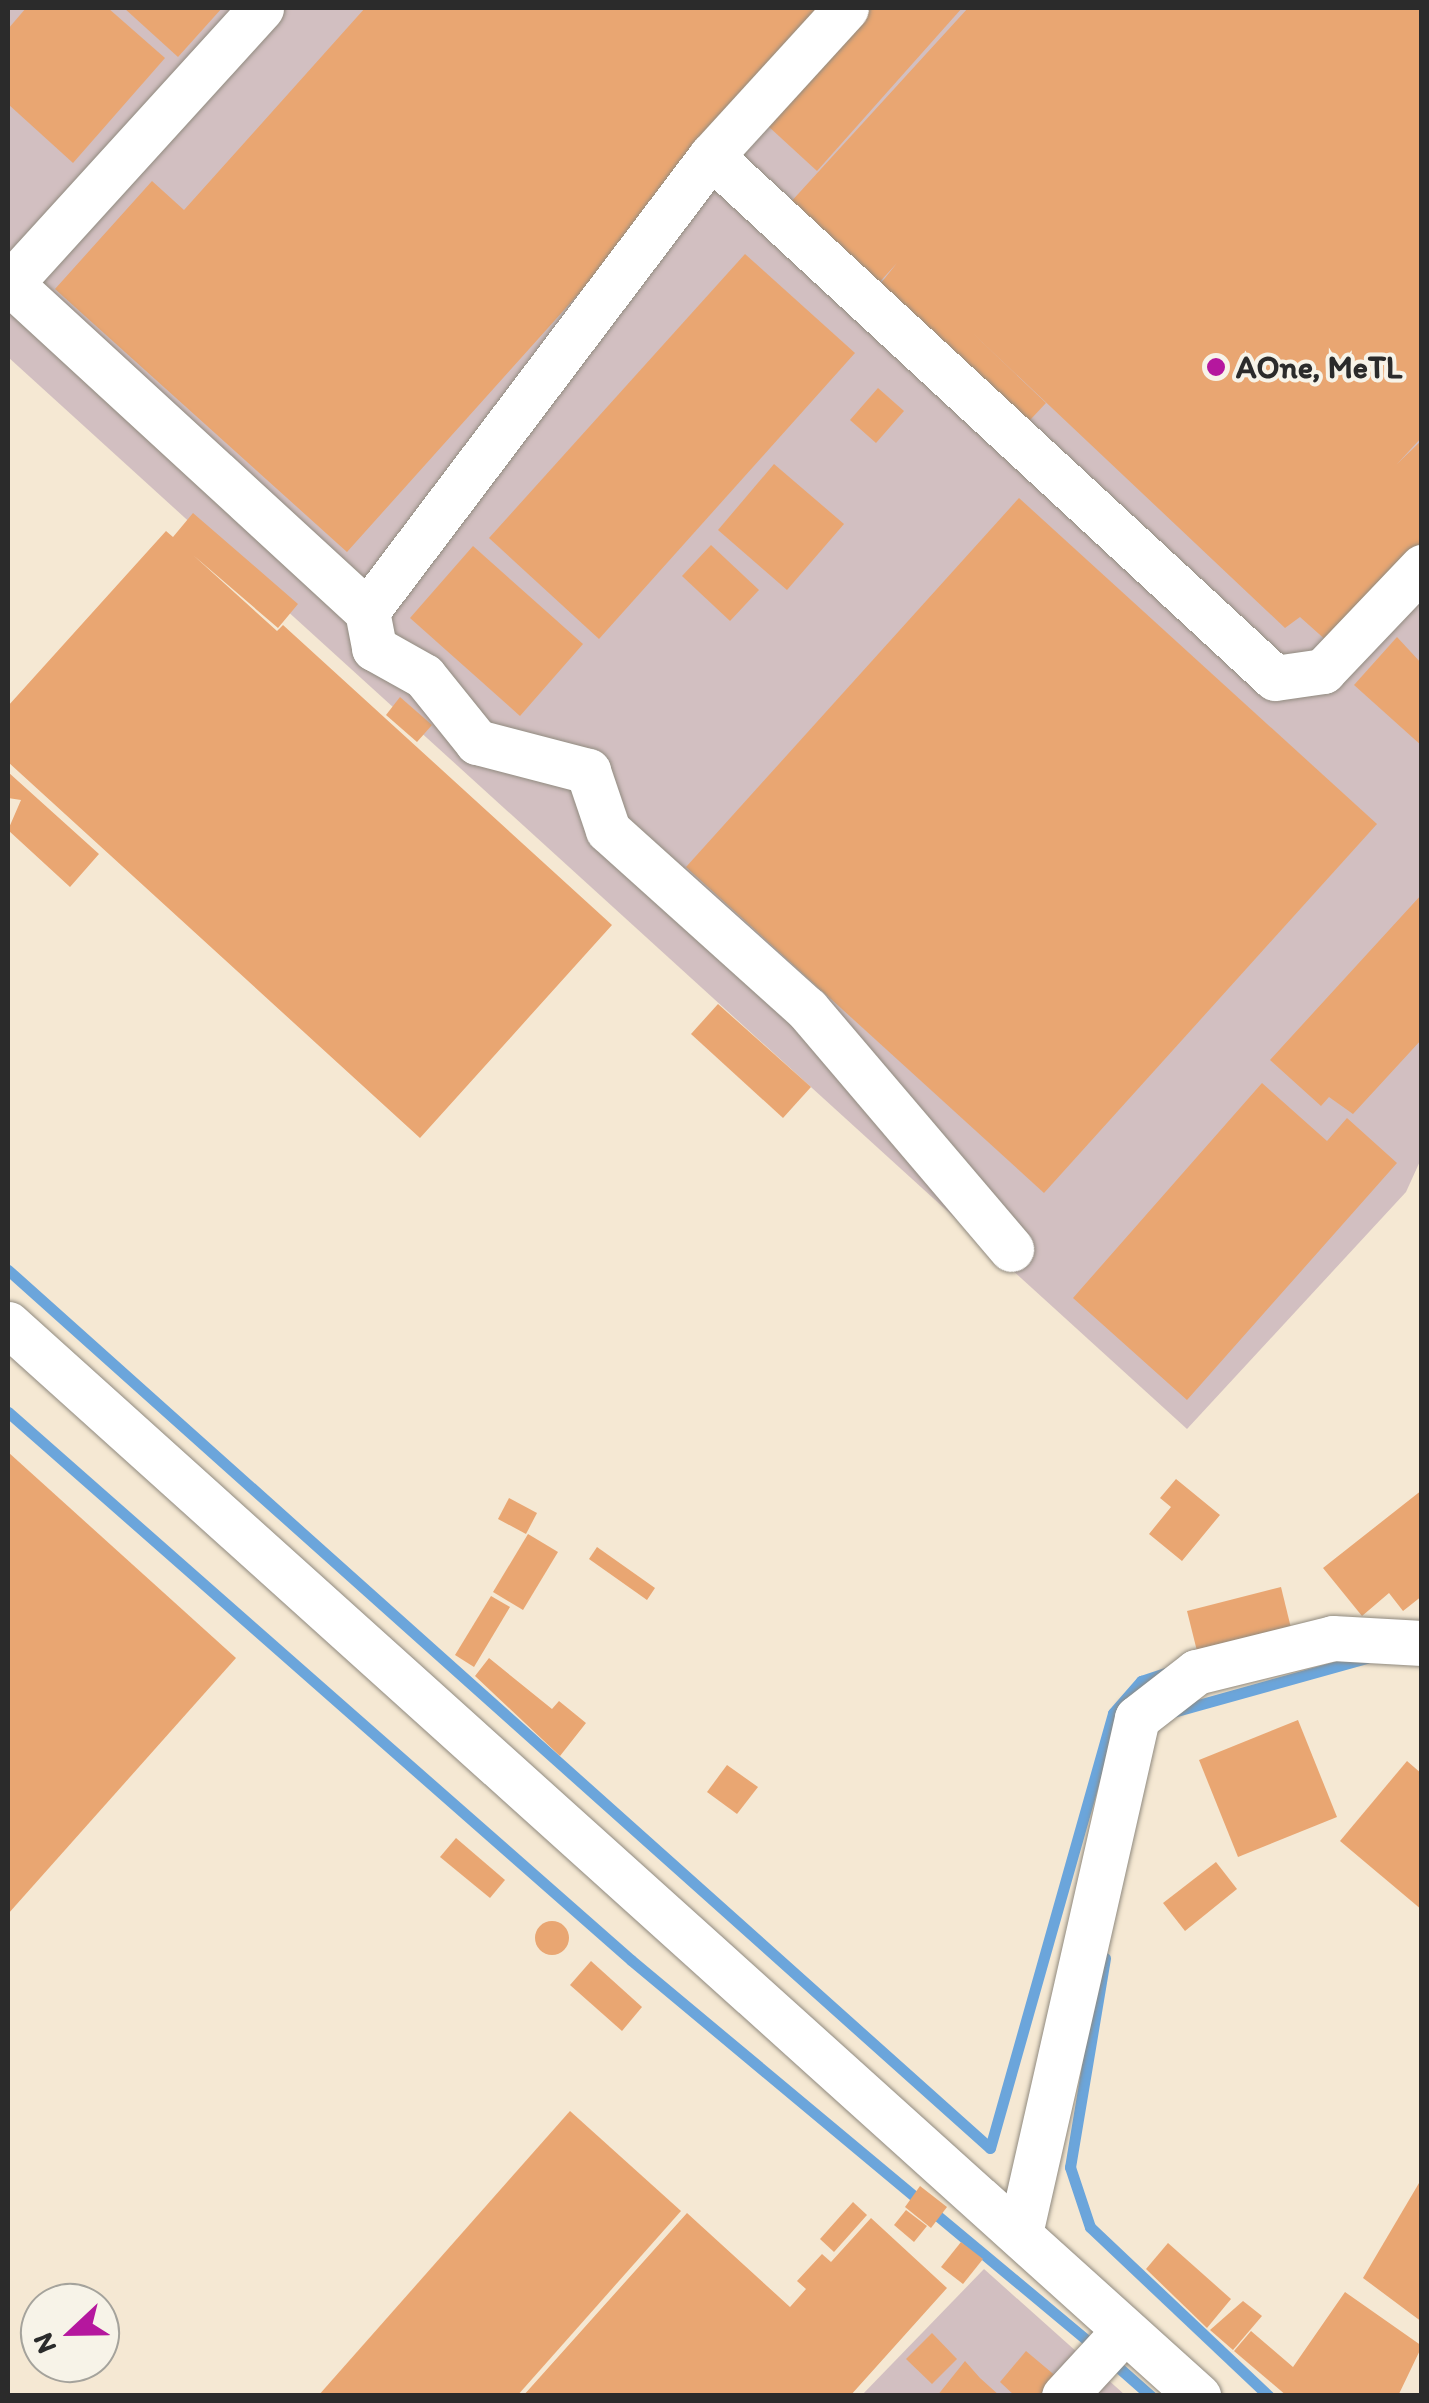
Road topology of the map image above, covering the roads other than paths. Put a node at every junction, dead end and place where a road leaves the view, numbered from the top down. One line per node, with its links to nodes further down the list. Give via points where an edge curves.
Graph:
1 (261, 8): 4 (street)
2 (846, 8): 3 (street)
3 (710, 156): 5 (street, via 1275,678 1324,670); 6 (street)
4 (9, 282): 6 (street)
5 (1422, 567)
6 (367, 612): 7 (street, via 374,648 424,676 477,742 588,771 608,830 808,1009)
7 (1010, 1249)
8 (8, 1324): 10 (street)
9 (1422, 1643): 10 (street, via 1332,1638 1196,1672 1137,1718)
10 (1021, 2229): 11 (street)
11 (1124, 2331): 12 (street); 13 (street)
12 (1064, 2396)
13 (1198, 2396)

